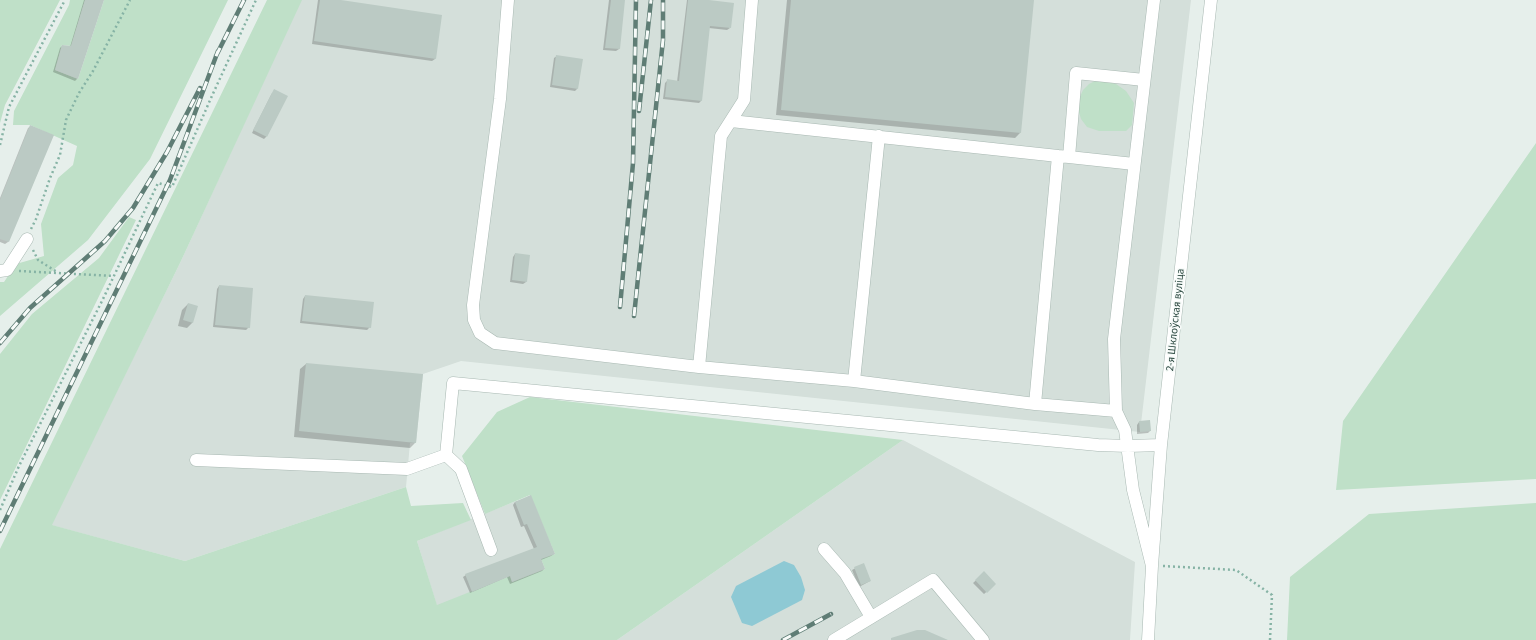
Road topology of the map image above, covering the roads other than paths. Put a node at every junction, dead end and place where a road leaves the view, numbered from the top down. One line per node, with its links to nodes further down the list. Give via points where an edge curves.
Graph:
1 (508, 0): 12 (street, via 500,99 473,305 474,320 480,333 495,343)
2 (752, 0): 6 (street, via 744,100)
3 (1154, 0): 5 (street)
4 (1211, 0): 16 (street, 2-я Шклоўская вуліца)
5 (1144, 80): 8 (street, via 1076,73); 9 (street)
6 (731, 121): 7 (street); 12 (street, via 721,136)
7 (879, 136): 8 (street); 13 (street)
8 (1064, 156): 9 (street); 14 (street)
9 (1134, 164): 15 (street, via 1114,339)
10 (27, 239): 11 (street)
11 (3, 270)
12 (700, 367): 13 (street)
13 (854, 381): 14 (street)
14 (1035, 404): 15 (street)
15 (1116, 411): 17 (street, via 1125,430)
16 (1162, 445): 17 (street); 22 (street, 2-я Шклоўская вуліца)
17 (1128, 446): 18 (street, via 453,383); 22 (street, via 1134,490)
18 (446, 455): 19 (street, via 407,469); 21 (street, via 461,469)
19 (196, 460)
20 (824, 549): 23 (street, via 845,573)
21 (491, 550)
22 (1152, 566): 26 (street, 2-я Шклоўская вуліца)
23 (872, 617): 24 (street); 25 (street, via 933,580)
24 (834, 640)
25 (983, 640)
26 (1148, 640)

